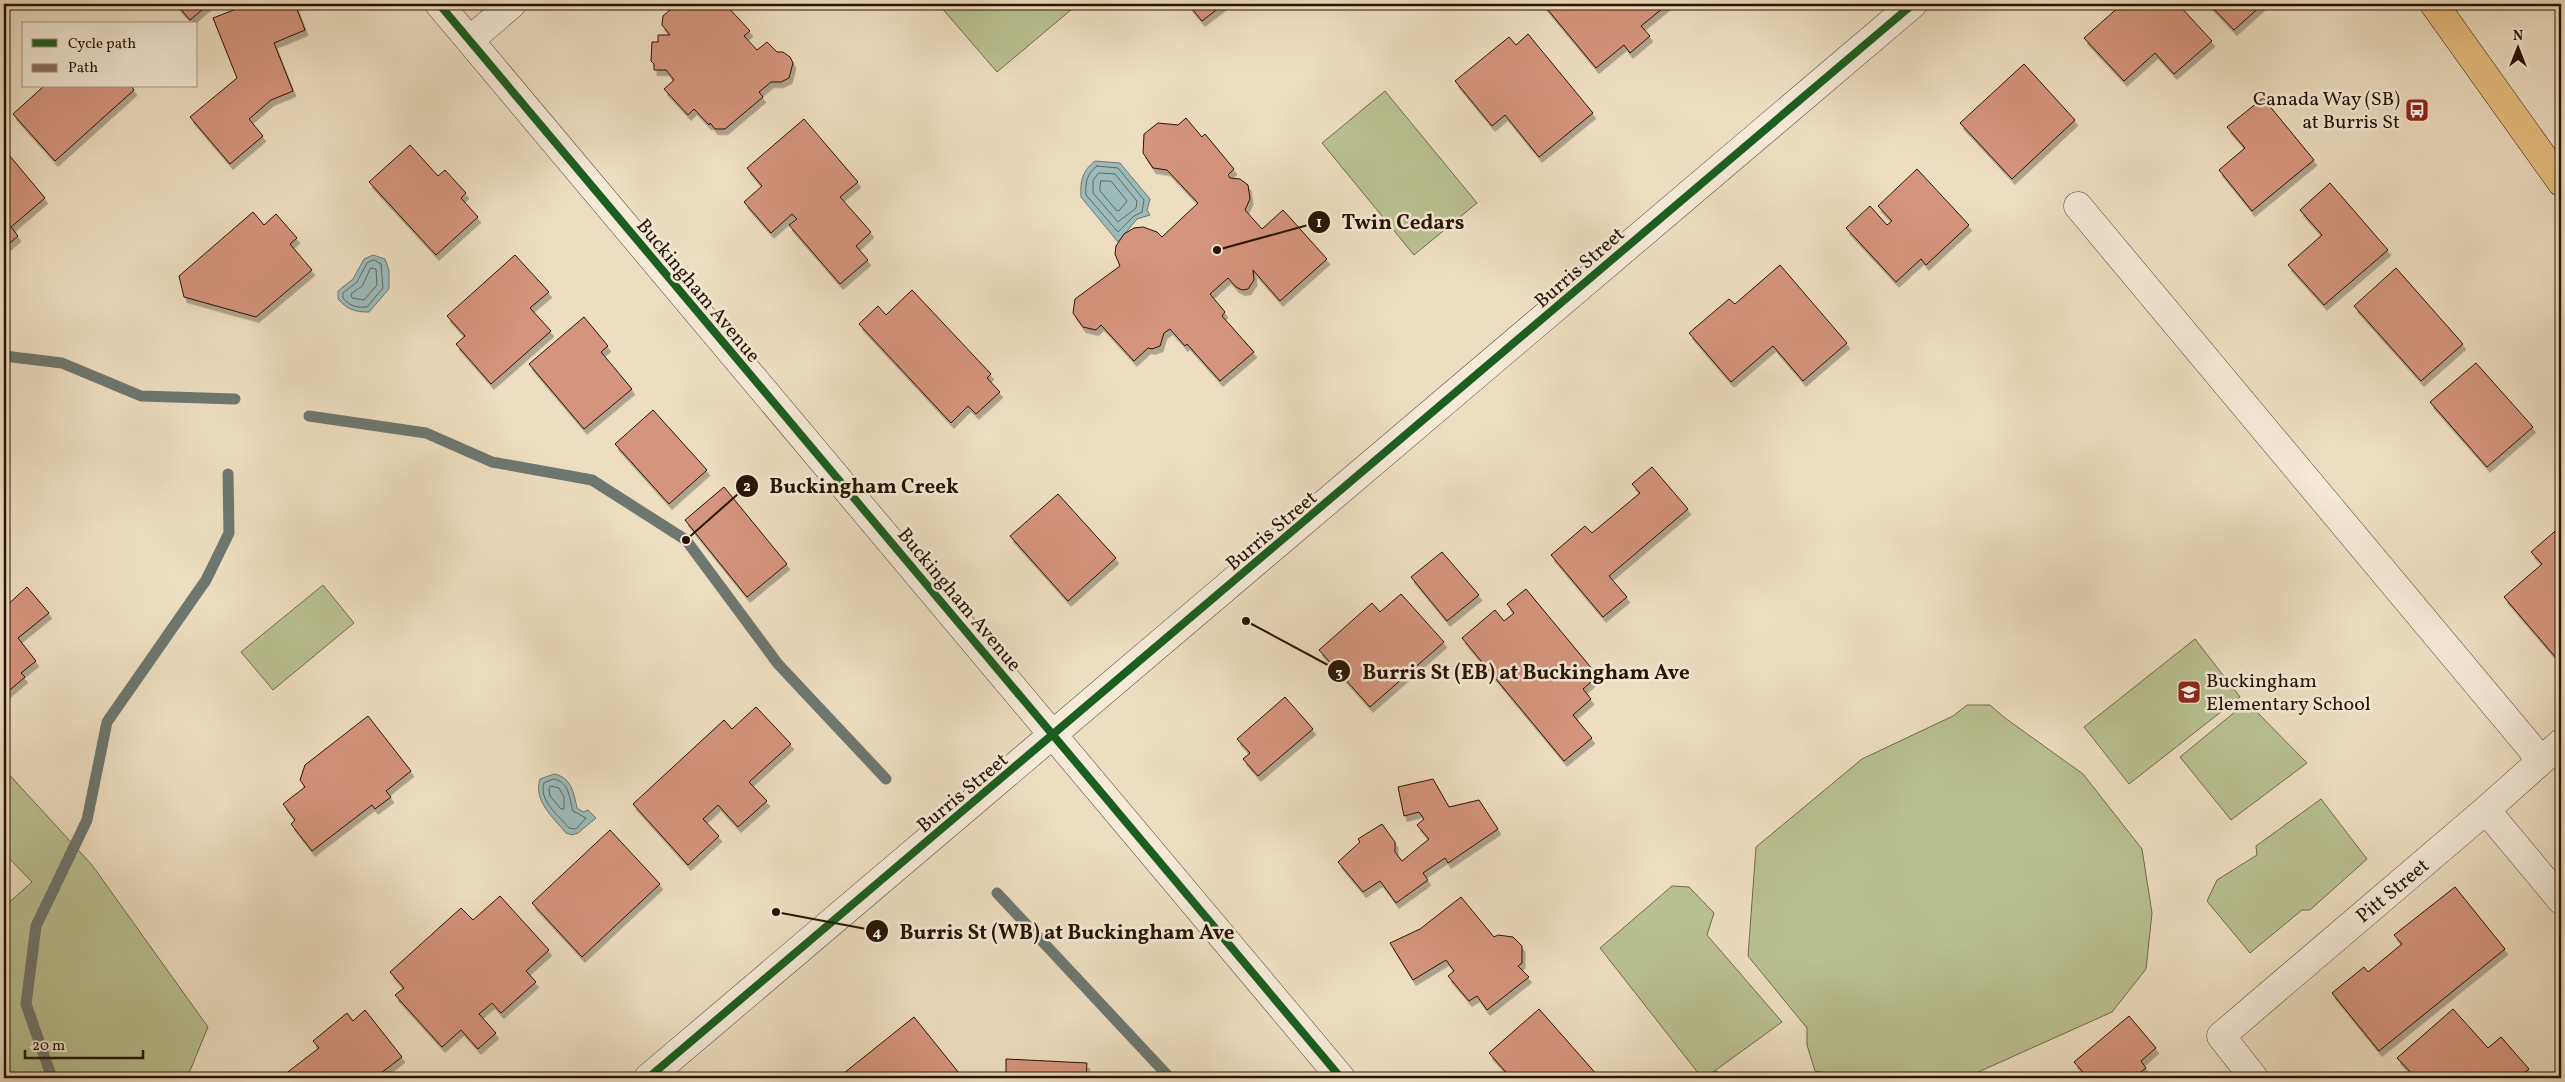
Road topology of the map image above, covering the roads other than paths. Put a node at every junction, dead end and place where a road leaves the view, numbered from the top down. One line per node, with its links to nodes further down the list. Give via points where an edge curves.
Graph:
1 (439, 4): 5 (street, Buckingham Avenue)
2 (512, 4): 5 (street)
3 (1913, 4): 8 (street, Burris Street)
4 (2434, 4): 6 (main road)
5 (470, 40): 8 (street, Buckingham Avenue, via 568,161)
6 (2561, 182)
7 (2078, 206): 10 (street)
8 (1054, 735): 13 (street, Burris Street); 14 (street, Buckingham Avenue)
9 (2561, 743): 10 (street, Pitt Street)
10 (2539, 761): 11 (street, Pitt Street)
11 (2486, 810): 12 (street); 15 (street, Pitt Street, via 2222,1036)
12 (2561, 900)
13 (648, 1078)
14 (1341, 1078)
15 (2254, 1078)

